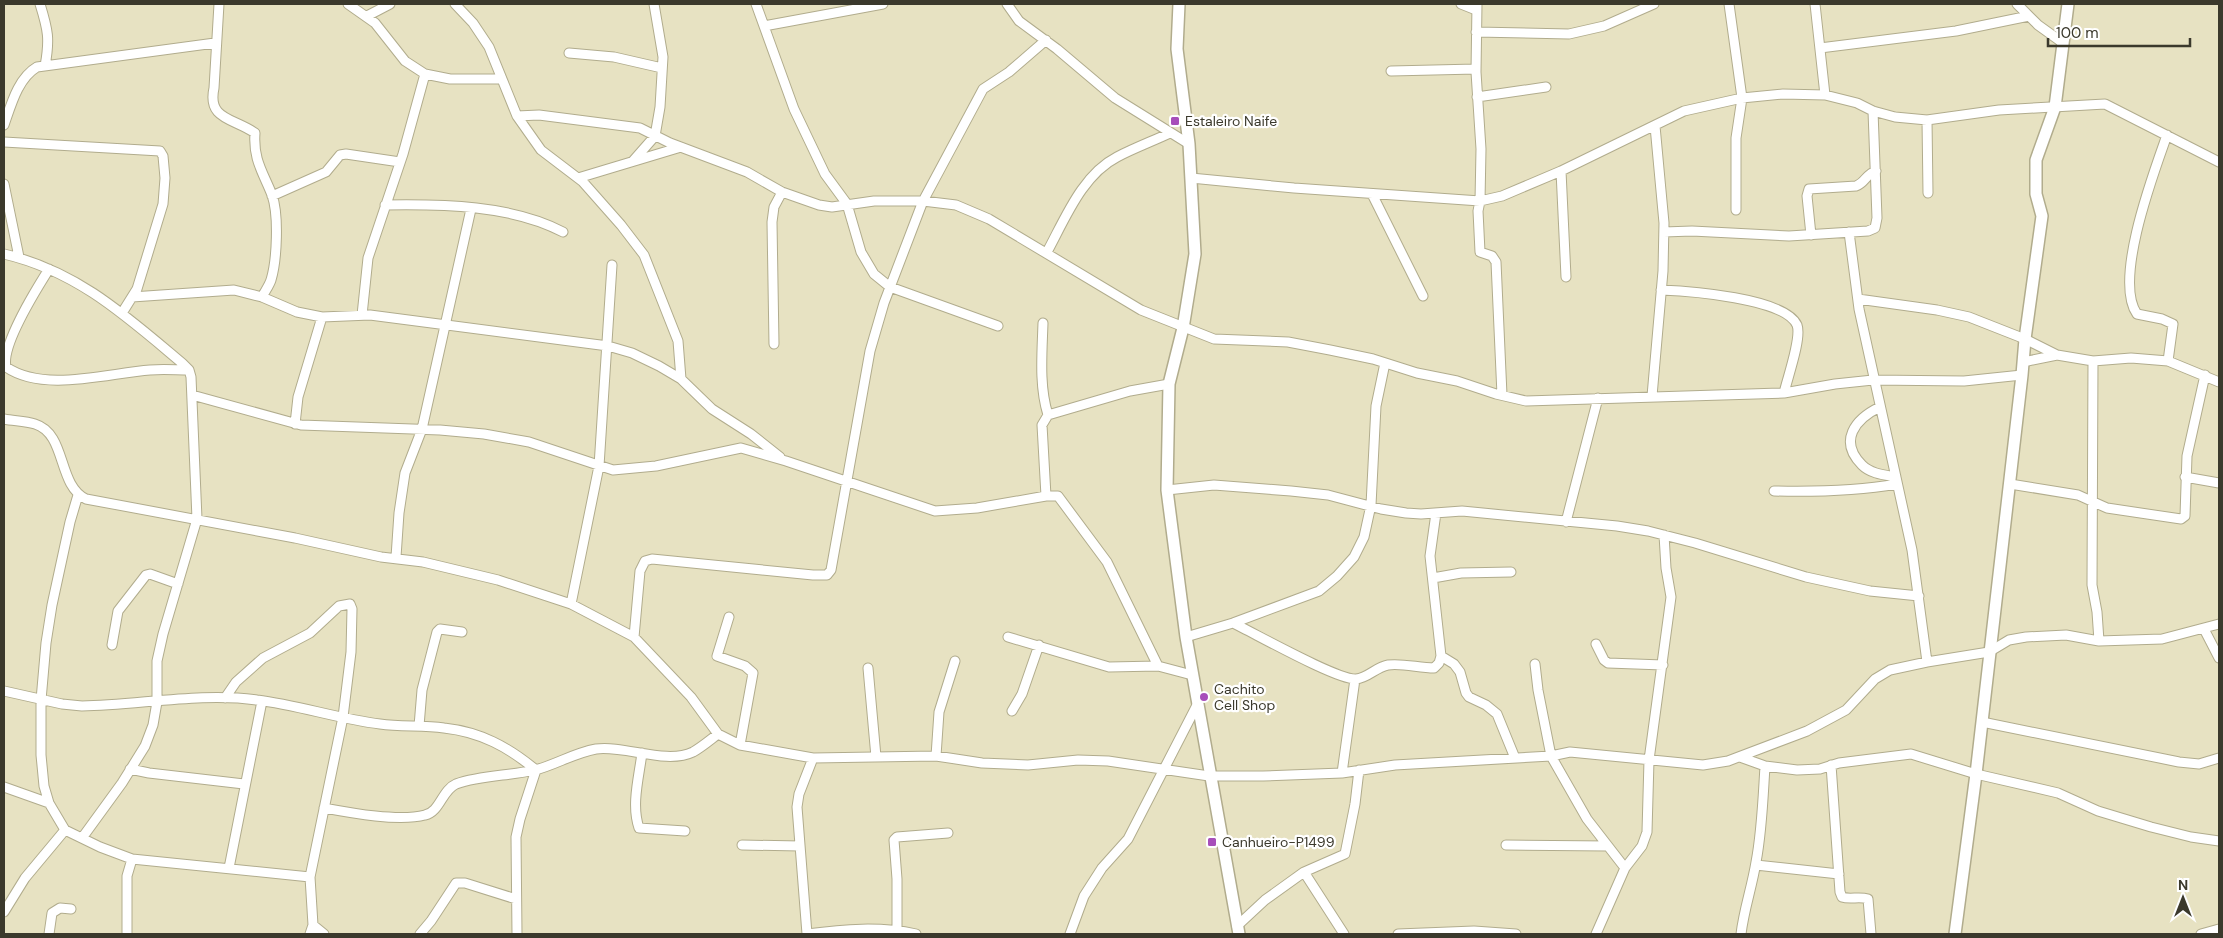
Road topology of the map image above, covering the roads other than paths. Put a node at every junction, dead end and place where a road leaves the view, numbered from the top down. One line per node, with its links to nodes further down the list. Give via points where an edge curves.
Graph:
1 (40, 4): 27 (street, via 49,32)
2 (219, 4): 23 (street)
3 (348, 4): 18 (street)
4 (390, 4): 18 (street)
5 (455, 4): 32 (street, via 473,22 489,47)
6 (654, 4): 28 (street)
7 (756, 4): 20 (street)
8 (883, 4): 20 (street)
9 (1007, 4): 22 (street, via 1020,21)
10 (1179, 4): 47 (street, via 1177,49)
11 (1461, 4): 17 (street)
12 (1654, 4): 21 (street, via 1604,26 1569,34)
13 (1729, 4): 36 (street)
14 (1815, 4): 25 (street)
15 (2017, 4): 19 (street)
16 (2068, 4): 24 (street)
17 (1476, 7): 21 (street)
18 (367, 16): 31 (street, via 405,61)
19 (2029, 16): 24 (street); 25 (street, via 1956,31)
20 (764, 26): 63 (street, via 794,109 825,174)
21 (1476, 32): 29 (street)
22 (1046, 40): 43 (street, via 1115,98); 61 (street, via 1009,72 983,89)
23 (215, 43): 27 (street); 60 (street, via 214,108 219,114 255,133 256,161)
24 (2063, 43): 37 (street)
25 (1820, 48): 34 (street)
26 (569, 53): 28 (street)
27 (45, 66): 41 (street, via 30,71 22,80)
28 (662, 68): 45 (street)
29 (1476, 69): 30 (street); 35 (street)
30 (1391, 71)
31 (425, 74): 32 (street); 50 (street)
32 (502, 79): 39 (street)
33 (1546, 87): 35 (street)
34 (1825, 95): 36 (street, via 1783,94); 38 (street, via 1857,103)
35 (1478, 97): 62 (street)
36 (1742, 98): 42 (street, via 1684,111); 66 (street, via 1736,138)
37 (2055, 107): 40 (street, via 1999,110); 44 (street, via 2105,104); 90 (street, via 2036,160 2036,194 2042,216)
38 (1872, 111): 40 (street); 53 (street)
39 (517, 116): 45 (street, via 592,121 640,128); 54 (street, via 541,150)
40 (1927, 120): 58 (street)
41 (4, 125)
42 (1655, 126): 52 (street); 68 (street)
43 (1170, 133): 47 (street); 71 (street, via 1116,157 1098,171 1077,198)
44 (2167, 135): 51 (street); 95 (street, via 2145,197 2131,258 2131,296 2137,314 2162,318 2173,324)
45 (655, 136): 48 (street); 49 (street)
46 (4, 142): 80 (street, via 160,151 165,178 163,204)
47 (1189, 144): 55 (street)
48 (681, 147): 49 (street); 57 (street, via 747,172)
49 (632, 161): 54 (street)
50 (400, 162): 60 (street, via 340,155 326,172); 64 (street)
51 (2219, 162)
52 (1561, 171): 62 (street, via 1502,196); 76 (street)
53 (1876, 171): 69 (street, via 1877,218 1874,228); 70 (street, via 1869,173 1862,184 1856,186 1809,190)
54 (578, 178): 101 (street, via 644,255 678,341)
55 (1190, 178): 59 (street); 89 (street, via 1195,254)
56 (4, 184): 73 (street)
57 (782, 192): 63 (street, via 819,205); 91 (street, via 774,207 772,222)
58 (1928, 193)
59 (1372, 194): 62 (street); 79 (street)
60 (272, 196): 81 (street, via 276,247 271,280)
61 (924, 201): 63 (street); 71 (street, via 956,205 989,219); 77 (street)
62 (1480, 201): 106 (street, via 1480,252 1492,256 1496,262)
63 (847, 204): 77 (street, via 861,252 874,274)
64 (385, 205): 65 (street); 84 (street, via 366,269)
65 (471, 209): 67 (street, via 520,216 544,222); 87 (street)
66 (1736, 210)
67 (563, 232)
68 (1664, 232): 70 (street); 78 (street)
69 (1850, 232): 70 (street); 82 (street)
70 (1811, 235)
71 (1047, 252): 89 (street, via 1141,310)
72 (4, 254): 73 (street)
73 (19, 258): 75 (street)
74 (612, 264): 92 (street)
75 (49, 269): 83 (street, via 78,282); 98 (street, via 14,334 6,366 33,378 62,380 150,370)
76 (1566, 277)
77 (890, 287): 88 (street); 118 (street, via 870,351)
78 (1662, 290): 105 (street, via 1758,302 1793,320 1798,336); 108 (street)
79 (1423, 296)
80 (132, 297): 81 (street, via 234,290); 83 (street)
81 (262, 297): 85 (street, via 297,312)
82 (1858, 299): 90 (street, via 1969,317); 102 (street)
83 (122, 313): 98 (street)
84 (362, 315): 85 (street); 87 (street)
85 (322, 317): 113 (street, via 298,397)
86 (1043, 323): 111 (street, via 1044,400)
87 (446, 324): 92 (street); 114 (street)
88 (998, 326)
89 (1183, 328): 97 (street, via 1214,339 1288,342); 104 (street)
90 (2025, 339): 93 (street); 96 (street)
91 (774, 344)
92 (608, 346): 101 (street, via 632,353); 116 (street)
93 (2057, 355): 94 (street); 96 (street)
94 (2093, 361): 95 (street, via 2131,358); 126 (street)
95 (2168, 361): 99 (street)
96 (2023, 362): 100 (street)
97 (1385, 363): 106 (street); 127 (street, via 1376,406)
98 (189, 370): 107 (street)
99 (2205, 375): 103 (street); 117 (street)
100 (2022, 376): 102 (street, via 1964,381); 121 (street)
101 (681, 379): 115 (street, via 712,410)
102 (1873, 380): 105 (street); 110 (street)
103 (2219, 382)
104 (1169, 384): 111 (street, via 1130,391); 122 (street)
105 (1784, 393): 108 (street)
106 (1502, 395): 109 (street, via 1526,401)
107 (192, 396): 113 (street); 129 (street)
108 (1652, 396): 109 (street)
109 (1598, 398): 130 (street)
110 (1880, 407): 119 (street); 119 (street, via 1856,424 1851,446 1863,466)
111 (1048, 415): 125 (street, via 1042,425)
112 (4, 419): 124 (street, via 36,424 47,432)
113 (295, 424): 114 (street)
114 (422, 429): 116 (street, via 484,434 529,442); 132 (street, via 405,473)
115 (786, 461): 116 (street, via 741,448 630,469 613,470); 118 (street)
116 (599, 466): 137 (street)
117 (2185, 477): 120 (street); 126 (street, via 2185,516 2181,519 2107,508)
118 (846, 481): 125 (street, via 935,511 978,508); 144 (street, via 832,563 827,575 652,559 645,561 640,571)
119 (1896, 481): 123 (street, via 1830,492); 136 (street)
120 (2219, 483)
121 (2010, 484): 126 (street); 150 (street)
122 (1167, 490): 127 (street, via 1214,485 1328,495); 143 (street)
123 (1774, 491)
124 (78, 495): 129 (street); 163 (street, via 52,605)
125 (1046, 496): 157 (street, via 1058,496 1063,501 1107,562)
126 (2092, 500): 146 (street, via 2092,585)
127 (1371, 506): 128 (street, via 1406,513); 139 (street, via 1364,537 1354,557 1319,591)
128 (1436, 513): 130 (street, via 1462,511); 134 (street, via 1430,556)
129 (197, 519): 132 (street, via 380,557); 135 (street)
130 (1566, 522): 131 (street, via 1617,526)
131 (1664, 535): 136 (street, via 1806,577 1870,591); 156 (street, via 1671,597)
132 (396, 557): 137 (street, via 498,580)
133 (1510, 572): 134 (street, via 1460,573)
134 (1433, 578): 151 (street)
135 (178, 584): 148 (street, via 146,575 118,611); 165 (street, via 157,661)
136 (1919, 596): 154 (street)
137 (570, 604): 144 (street)
138 (729, 617): 172 (street, via 717,656 752,673)
139 (1233, 624): 143 (street); 160 (street, via 1320,666)
140 (2219, 624): 141 (street)
141 (2204, 629): 146 (street, via 2162,639); 152 (street)
142 (462, 632): 170 (street, via 440,629 434,638 422,690)
143 (1186, 636): 159 (street)
144 (634, 637): 171 (street, via 691,696)
145 (1008, 638): 149 (street)
146 (2099, 641): 150 (street, via 2066,636 2026,637 2009,640)
147 (1596, 644): 156 (street, via 1608,663)
148 (112, 645)
149 (1039, 645): 157 (street, via 1110,667); 167 (street, via 1022,694)
150 (1989, 652): 154 (street); 169 (street)
151 (1441, 656): 160 (street, via 1434,668 1388,665); 179 (street, via 1460,672 1466,693 1497,714)
152 (2219, 658)
153 (955, 661): 174 (street, via 939,712)
154 (1926, 662): 177 (street, via 1890,670 1875,679 1846,710 1807,731)
155 (1535, 664): 175 (street)
156 (1663, 665): 181 (street)
157 (1158, 666): 159 (street)
158 (868, 668): 176 (street)
159 (1192, 675): 166 (street)
160 (1355, 679): 188 (street)
161 (4, 691): 163 (street)
162 (225, 698): 164 (street); 165 (street); 168 (street, via 242,676 263,658 310,633 339,606 350,604 350,652)
163 (41, 700): 165 (street, via 82,706); 193 (street, via 41,755)
164 (262, 701): 168 (street); 191 (street)
165 (157, 702): 184 (street, via 145,746)
166 (1197, 705): 186 (street); 190 (street)
167 (1012, 711)
168 (343, 717): 170 (street, via 379,724); 194 (street)
169 (1982, 722): 180 (street, via 2179,762 2199,764); 189 (street)
170 (419, 726): 185 (street, via 465,731 491,740 513,751)
171 (718, 734): 172 (street); 173 (street, via 684,755)
172 (740, 745): 178 (street)
173 (642, 752): 185 (street, via 596,749); 196 (street, via 636,797 639,828)
174 (936, 756): 176 (street); 186 (street, via 1028,765 1108,761)
175 (1551, 756): 179 (street); 181 (street, via 1570,752); 203 (street, via 1587,819)
176 (876, 757): 178 (street)
177 (1740, 757): 181 (street, via 1703,765); 183 (street)
178 (813, 758): 202 (street, via 797,807)
179 (1515, 758): 187 (street)
180 (2219, 758)
181 (1649, 760): 207 (street, via 1647,832 1642,846)
182 (1831, 765): 183 (street, via 1797,770); 189 (street, via 1911,754); 209 (street)
183 (1765, 766): 205 (street)
184 (130, 769): 191 (street); 198 (street)
185 (536, 770): 194 (street, via 455,785 446,791 432,812 418,817); 211 (street, via 516,836)
186 (1164, 770): 190 (street); 226 (street, via 1128,839 1102,868 1084,896)
187 (1358, 770): 188 (street); 208 (street, via 1345,854)
188 (1342, 772): 190 (street)
189 (1976, 774): 199 (street, via 2058,793 2098,811 2151,827); 233 (street)
190 (1209, 776): 217 (street)
191 (244, 784): 206 (street)
192 (4, 787): 193 (street)
193 (49, 803): 195 (street)
194 (324, 808): 210 (street)
195 (65, 830): 198 (street); 213 (street, via 25,878)
196 (685, 831)
197 (948, 833): 216 (street, via 897,837 894,840)
198 (82, 838): 204 (street)
199 (2219, 841)
200 (742, 845): 202 (street)
201 (1506, 845): 203 (street)
202 (800, 846): 224 (street)
203 (1608, 846): 207 (street)
204 (132, 859): 206 (street); 220 (street, via 127,876)
205 (1756, 865): 209 (street); 231 (street, via 1744,909)
206 (229, 868): 210 (street)
207 (1625, 868): 230 (street)
208 (1304, 872): 217 (street, via 1265,900); 227 (street)
209 (1838, 874): 232 (street, via 1842,896 1868,899)
210 (310, 877): 215 (street)
211 (516, 899): 222 (street, via 456,883); 223 (street)
212 (71, 909): 219 (street, via 60,908 52,913)
213 (4, 912)
214 (2219, 929): 234 (street)
215 (312, 930): 221 (street)
216 (896, 930): 218 (street); 225 (street)
217 (1238, 930)
218 (877, 932): 224 (street, via 839,930)
219 (49, 934)
220 (128, 934)
221 (324, 934)
222 (420, 934)
223 (517, 934)
224 (807, 934)
225 (916, 934)
226 (1070, 934)
227 (1344, 934)
228 (1398, 934): 229 (street, via 1474,931)
229 (1516, 934)
230 (1596, 934)
231 (1742, 934)
232 (1871, 934)
233 (1955, 934)
234 (2201, 934)

